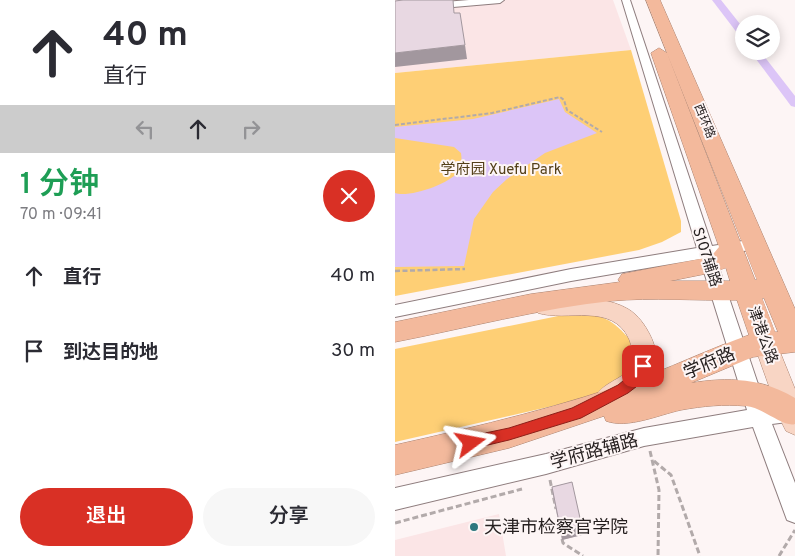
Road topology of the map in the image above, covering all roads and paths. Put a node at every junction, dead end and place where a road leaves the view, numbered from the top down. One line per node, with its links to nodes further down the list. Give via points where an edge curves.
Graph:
1 (500, 0): 5 (street)
2 (626, 0): 9 (street, S107辅路)
3 (639, 0): 8 (highway, 西环路)
4 (653, 0): 8 (highway, 西环路)
5 (395, 9)
6 (395, 125): 7 (path, via 492,114 560,97 567,110)
7 (602, 132)
8 (743, 245): 9 (highway, via 723,259); 12 (highway, 津港公路); 14 (highway, 津港公路)
9 (708, 258): 13 (street, S107辅路); 15 (highway, via 542,298); 16 (street, via 571,275)
10 (465, 269): 11 (path)
11 (395, 271)
12 (773, 288): 14 (highway); 18 (highway, 津港公路)
13 (718, 291): 14 (highway); 15 (highway, via 614,292); 20 (street, S107辅路)
14 (747, 291): 19 (highway, 津港公路)
15 (510, 310): 17 (highway); 22 (main road, via 581,306 600,309 622,316 637,331 643,355 640,376 623,389)
16 (395, 311)
17 (395, 332)
18 (795, 341): 19 (highway, 学府路)
19 (766, 344): 20 (highway, 学府路); 23 (main road, 津港公路)
20 (737, 350): 21 (street, S107辅路); 22 (highway, 学府路, via 664,382)
21 (755, 405): 23 (highway, via 775,400); 24 (highway, via 722,392 695,395); 25 (street, 学府路辅路, via 693,426); 32 (street, S107辅路)
22 (576, 413): 24 (highway, 学府路)
23 (794, 416)
24 (509, 434): 26 (highway, 学府路)
25 (644, 437): 27 (path); 28 (street, 学府路辅路)
26 (395, 460)
27 (654, 461): 38 (path, via 661,519); 39 (path, via 671,475)
28 (548, 473): 29 (path); 31 (street, 学府路辅路); 33 (path)
29 (541, 484)
30 (532, 487): 34 (path)
31 (395, 499)
32 (795, 512)
33 (557, 514)
34 (395, 522)
35 (795, 530): 40 (path)
36 (560, 532): 37 (path, via 563,543)
37 (583, 556)
38 (658, 556)
39 (699, 556)
40 (779, 556)

